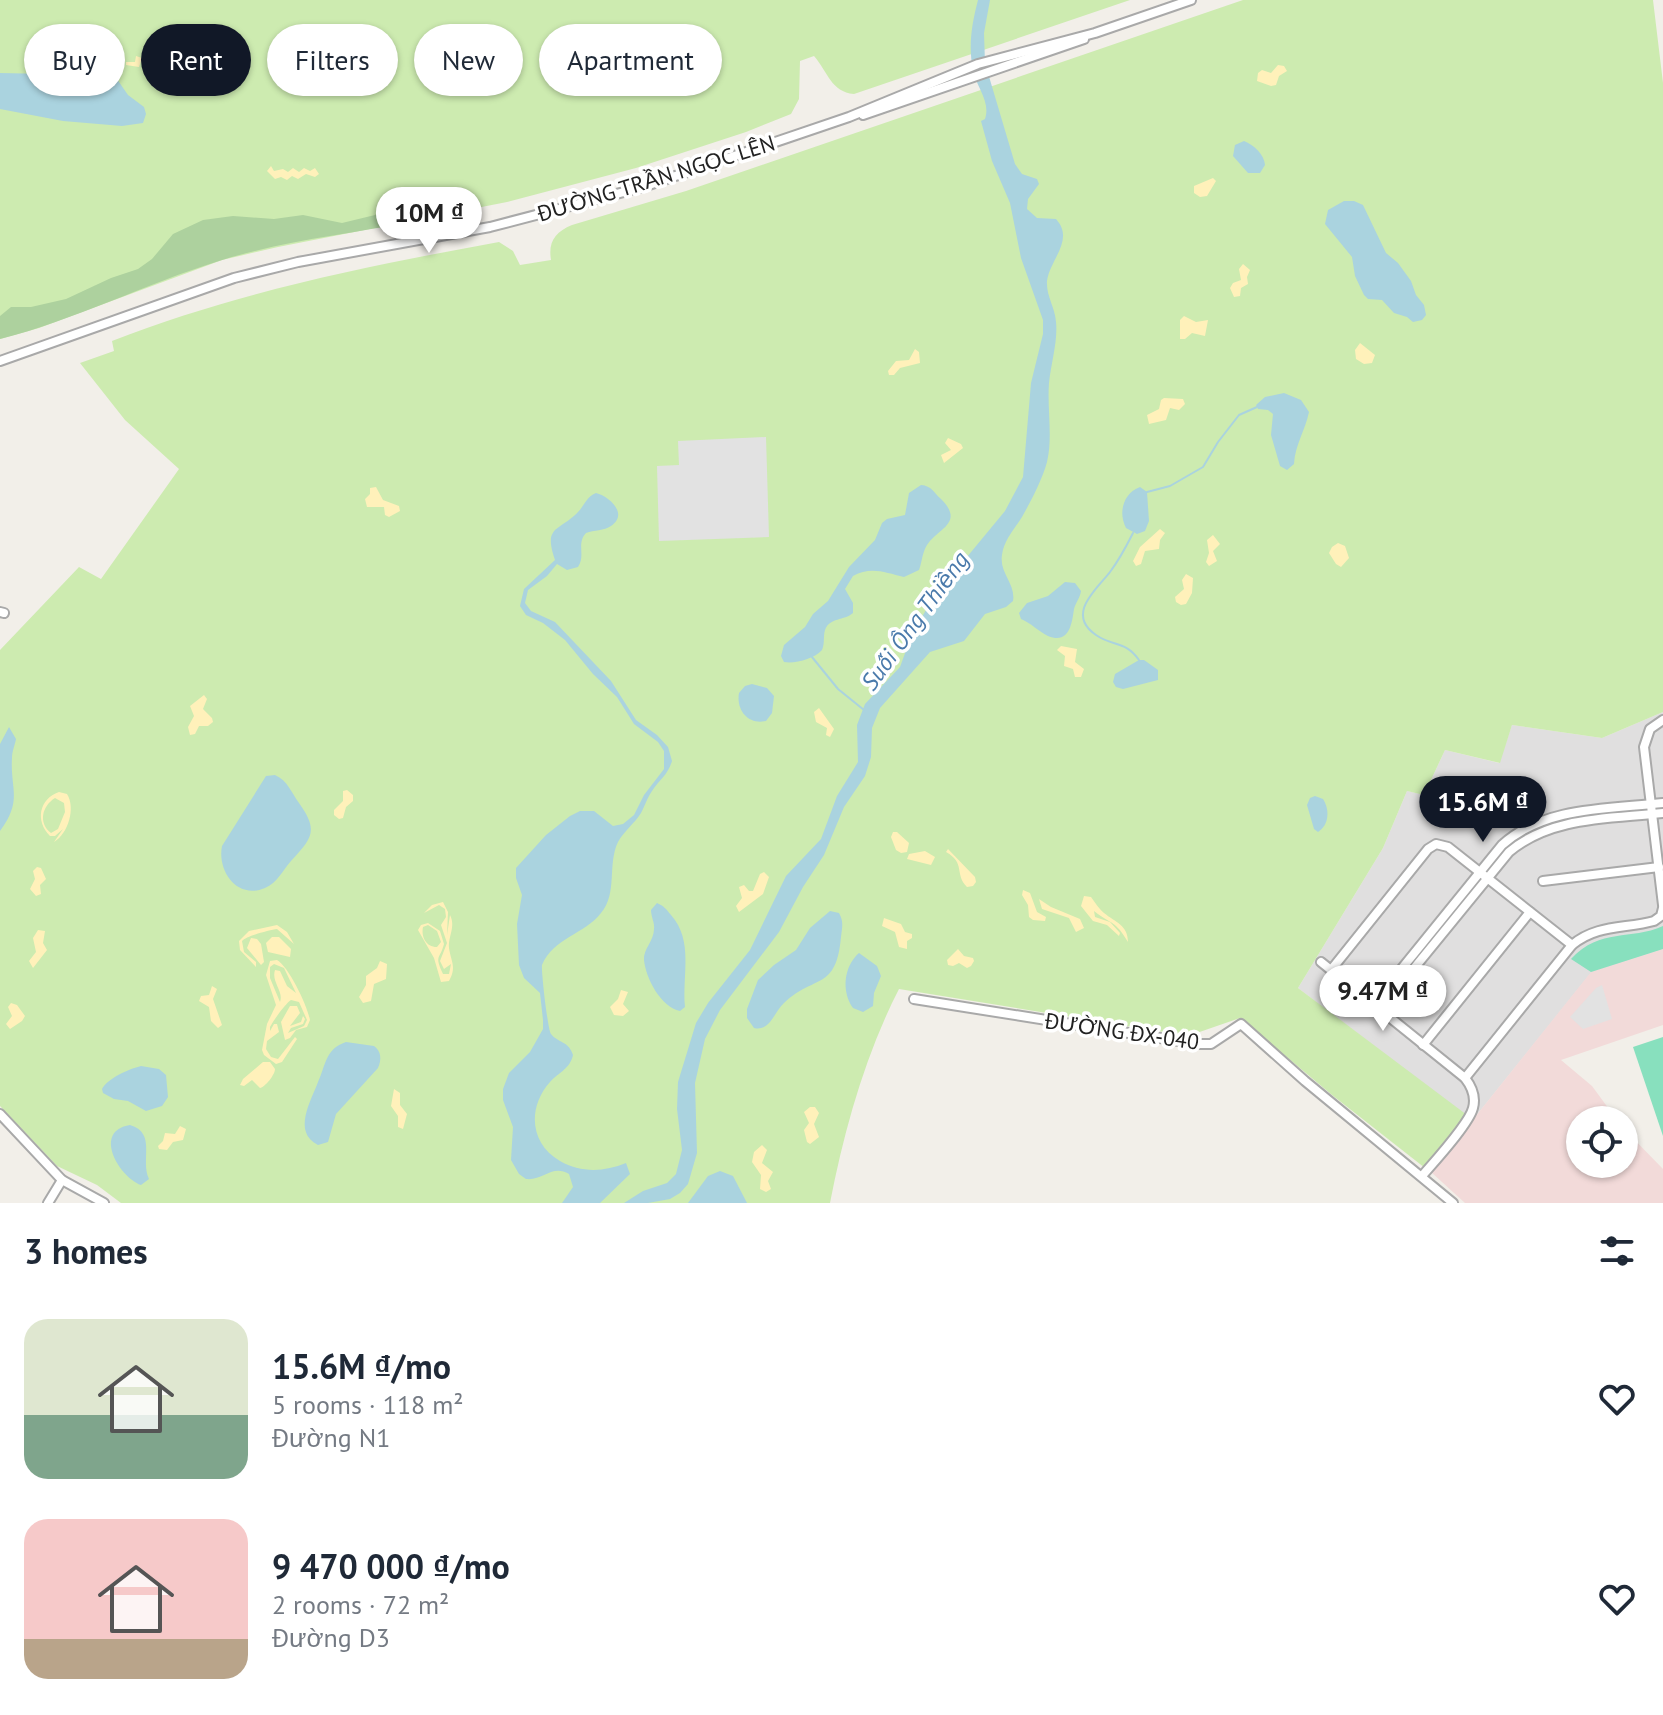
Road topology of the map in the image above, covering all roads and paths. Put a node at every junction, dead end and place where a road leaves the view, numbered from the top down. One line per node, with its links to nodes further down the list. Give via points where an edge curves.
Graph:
1 (1191, 0): 2 (street, ĐƯỜNG TRẦN NGỌC LÊN)
2 (1095, 33): 3 (street, ĐƯỜNG TRẦN NGỌC LÊN, via 874,113); 3 (street, ĐƯỜNG TRẦN NGỌC LÊN, via 968,67)
3 (849, 117): 4 (street, ĐƯỜNG TRẦN NGỌC LÊN, via 562,210 234,278)
4 (0, 361)
5 (1663, 720): 7 (street, via 1644,742)
6 (1663, 803): 7 (street)
7 (1652, 809): 8 (street); 9 (street); 10 (street, via 1562,814 1536,822 1510,838); 11 (street, via 1539,831 1509,852)
8 (1663, 813)
9 (1659, 867): 12 (street); 13 (street)
10 (1480, 872): 11 (street); 17 (street, via 1448,847 1436,844 1428,849); 19 (street)
11 (1488, 879): 14 (street); 19 (street)
12 (1543, 881)
13 (1663, 906): 15 (street, via 1659,918 1603,929)
14 (1530, 912): 15 (street); 20 (street)
15 (1572, 945): 21 (street)
16 (1321, 962): 17 (street)
17 (1331, 970): 19 (street)
18 (914, 999): 23 (street, ĐƯỜNG ĐX-040, via 1198,1044 1211,1044 1241,1024)
19 (1377, 1007): 20 (street)
20 (1423, 1045): 21 (street)
21 (1465, 1078): 23 (street, via 1473,1095 1472,1111)
22 (0, 1114): 24 (street)
23 (1422, 1176): 27 (street, ĐƯỜNG ĐX-040)
24 (62, 1180): 25 (street); 26 (street)
25 (48, 1203)
26 (104, 1203)
27 (1453, 1203)

